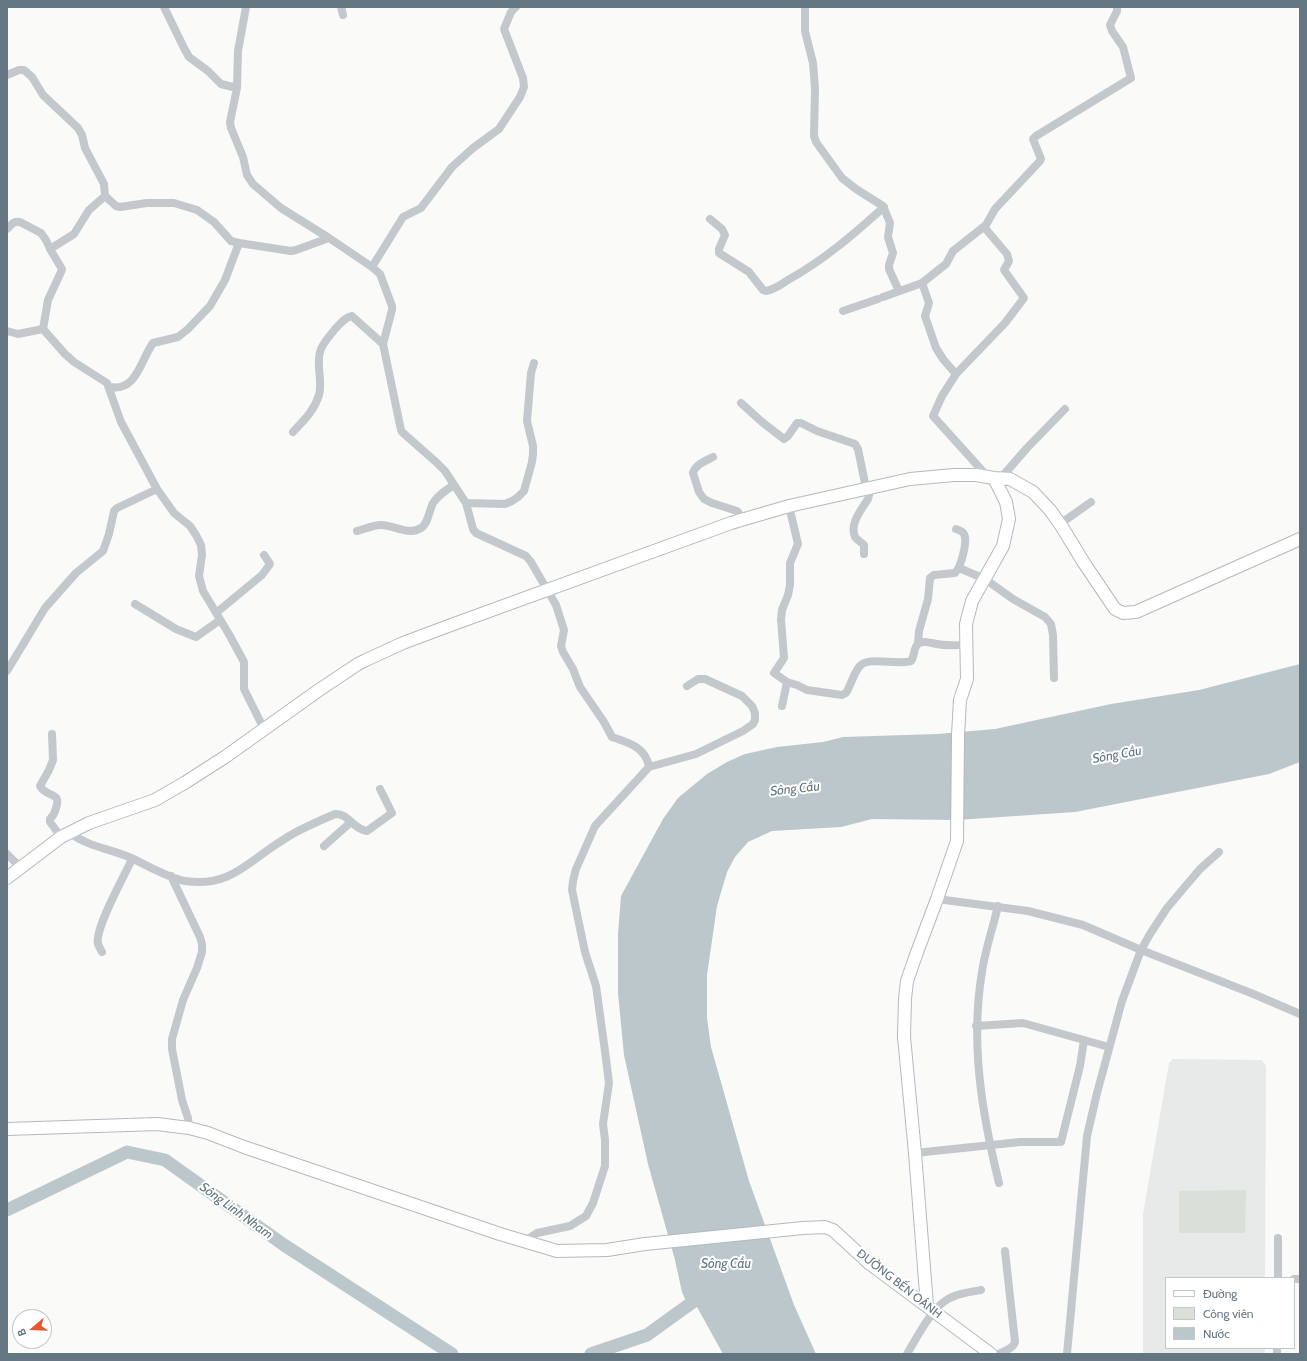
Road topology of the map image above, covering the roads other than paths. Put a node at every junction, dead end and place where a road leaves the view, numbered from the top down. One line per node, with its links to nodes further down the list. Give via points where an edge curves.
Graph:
1 (164, 7): 7 (street, via 189,57 221,84)
2 (246, 7): 7 (street, via 237,56)
3 (516, 7): 16 (street, via 504,29 523,78 524,86 520,97 497,131 452,167 421,208 404,217)
4 (805, 7): 9 (street, via 805,30 813,63 816,142 842,178)
5 (1117, 7): 11 (street, via 1110,25 1123,47 1131,78 1036,136 1034,139 1040,161 994,209)
6 (7, 75): 8 (street, via 24,70 32,77 43,95 78,128 85,148 104,184)
7 (237, 88): 13 (street, via 230,122 247,175 253,184 281,208)
8 (105, 196): 14 (street, via 120,207 174,203 197,210 214,222 231,241); 15 (street, via 89,210 74,234)
9 (884, 207): 10 (street, via 826,256 766,291 749,272 719,253 725,235); 18 (street, via 890,223 888,237 893,253 889,269)
10 (710, 219)
11 (984, 228): 17 (street, via 953,251 946,264); 24 (street, via 1007,254 1009,261 1004,270 1024,298 1006,323)
12 (7, 229): 15 (street, via 13,222 20,222 40,233)
13 (329, 238): 14 (street, via 291,251); 16 (street)
14 (239, 243): 25 (street, via 225,280 202,315 178,337 153,343 138,372 130,381 117,388)
15 (50, 249): 20 (street, via 62,269 48,300)
16 (372, 267): 22 (street, via 383,279 392,306)
17 (922, 282): 18 (street); 24 (street, via 929,303 925,316 936,348)
18 (900, 291): 19 (street)
19 (843, 312)
20 (43, 329): 21 (street, via 18,334); 25 (street, via 74,362)
21 (7, 331)
22 (383, 344): 28 (street, via 352,316 346,318 320,350 319,393 311,413); 31 (street, via 402,432 445,471)
23 (534, 363): 35 (street, via 527,421 533,454 524,491 505,504)
24 (956, 374): 30 (street, via 933,416)
25 (110, 386): 33 (street, via 121,422)
26 (741, 403): 32 (street, via 784,439 801,423 855,444)
27 (1065, 409): 30 (street)
28 (292, 432)
29 (713, 457): 37 (street, via 696,466 694,470 699,492 712,503 737,511)
30 (994, 478): 32 (street, via 954,475 910,479); 38 (street, via 1010,479 1033,492); 45 (street, via 1006,502 1008,519 1003,546)
31 (454, 485): 35 (street); 40 (street, via 437,498 423,527 418,530 408,531 379,525)
32 (869, 488): 36 (street); 42 (street, via 868,499 855,521 854,533 856,539 864,545)
33 (157, 489): 48 (street, via 171,510 190,526 201,545 200,582); 51 (street, via 116,508 102,550 76,573 45,608)
34 (1091, 502): 38 (street)
35 (466, 503): 46 (street, via 476,533 526,556)
36 (789, 506): 37 (street); 53 (street, via 798,544 790,563 790,585 782,610 784,658 774,673)
37 (743, 519): 46 (street)
38 (1060, 524): 41 (street, via 1104,594 1115,609 1123,613 1136,612)
39 (956, 529): 44 (street, via 965,536)
40 (357, 531)
41 (1300, 539)
42 (864, 554)
43 (264, 555): 48 (street, via 270,564 262,575)
44 (959, 568): 45 (street); 49 (street, via 956,573 934,575 930,578)
45 (985, 579): 50 (street, via 968,611); 52 (street, via 1045,617 1051,624)
46 (548, 590): 56 (street, via 403,643 362,662); 58 (street, via 564,630 561,646 580,687 612,738 631,744 643,753 648,759)
47 (134, 604): 48 (street, via 176,629 196,637)
48 (218, 617): 56 (street, via 244,662 244,689)
49 (918, 643): 50 (street); 53 (street, via 911,661 897,664 884,661 862,665 846,693 842,695 807,690)
50 (966, 645): 69 (street, via 966,683 960,700 958,735 957,841)
51 (7, 671)
52 (1054, 678)
53 (786, 682): 55 (street)
54 (687, 686): 58 (street, via 698,679 706,679 742,696 752,706 755,720 743,731 696,754)
55 (782, 706)
56 (264, 729): 61 (street, via 155,800 89,823)
57 (52, 734): 61 (street, via 53,760 40,786 44,792 57,798 57,808 50,822)
58 (649, 767): 83 (street, via 595,826 582,854 572,890 585,952 596,986 608,1074 603,1124 605,1166 586,1216 570,1226 537,1233)
59 (380, 789): 60 (street, via 391,815 367,831 361,830)
60 (351, 822): 62 (street); 67 (street, via 339,813 334,814 283,839 224,879 205,882 184,881)
61 (66, 835): 65 (street); 66 (street)
62 (324, 846)
63 (1218, 852): 71 (street, via 1167,908)
64 (7, 854): 66 (street)
65 (132, 859): 67 (street); 72 (street, via 99,932 98,944)
66 (20, 867): 68 (street)
67 (171, 876): 77 (street, via 202,944 198,968 183,1000 172,1039)
68 (7, 878)
69 (937, 899): 70 (street); 80 (street, via 909,975 905,999 904,1037)
70 (998, 906): 71 (street, via 1083,925); 74 (street, via 982,971)
71 (1141, 950): 73 (street); 76 (street, via 1122,1001)
72 (102, 952)
73 (1300, 1014)
74 (976, 1026): 75 (street, via 1023,1023); 79 (street, via 982,1100)
75 (1084, 1040): 76 (street); 79 (street, via 1062,1142 1020,1142)
76 (1109, 1047): 91 (street, via 1085,1152)
77 (188, 1128): 78 (street, ĐƯỜNG BẾN OÁNH, via 157,1124); 83 (street, ĐƯỜNG BẾN OÁNH)
78 (7, 1130)
79 (990, 1146): 80 (street); 81 (street)
80 (915, 1153): 87 (street)
81 (999, 1183)
82 (1278, 1238): 85 (street)
83 (523, 1242): 87 (street, ĐƯỜNG BẾN OÁNH, via 557,1252 607,1250 825,1227 833,1230 870,1264)
84 (1005, 1251): 90 (street, via 1015,1342 1014,1346)
85 (1278, 1277)
86 (981, 1290): 87 (street, via 968,1292)
87 (930, 1309): 88 (street); 89 (street, ĐƯỜNG BẾN OÁNH)
88 (907, 1354)
89 (991, 1354)
90 (998, 1354)
91 (1067, 1354)

